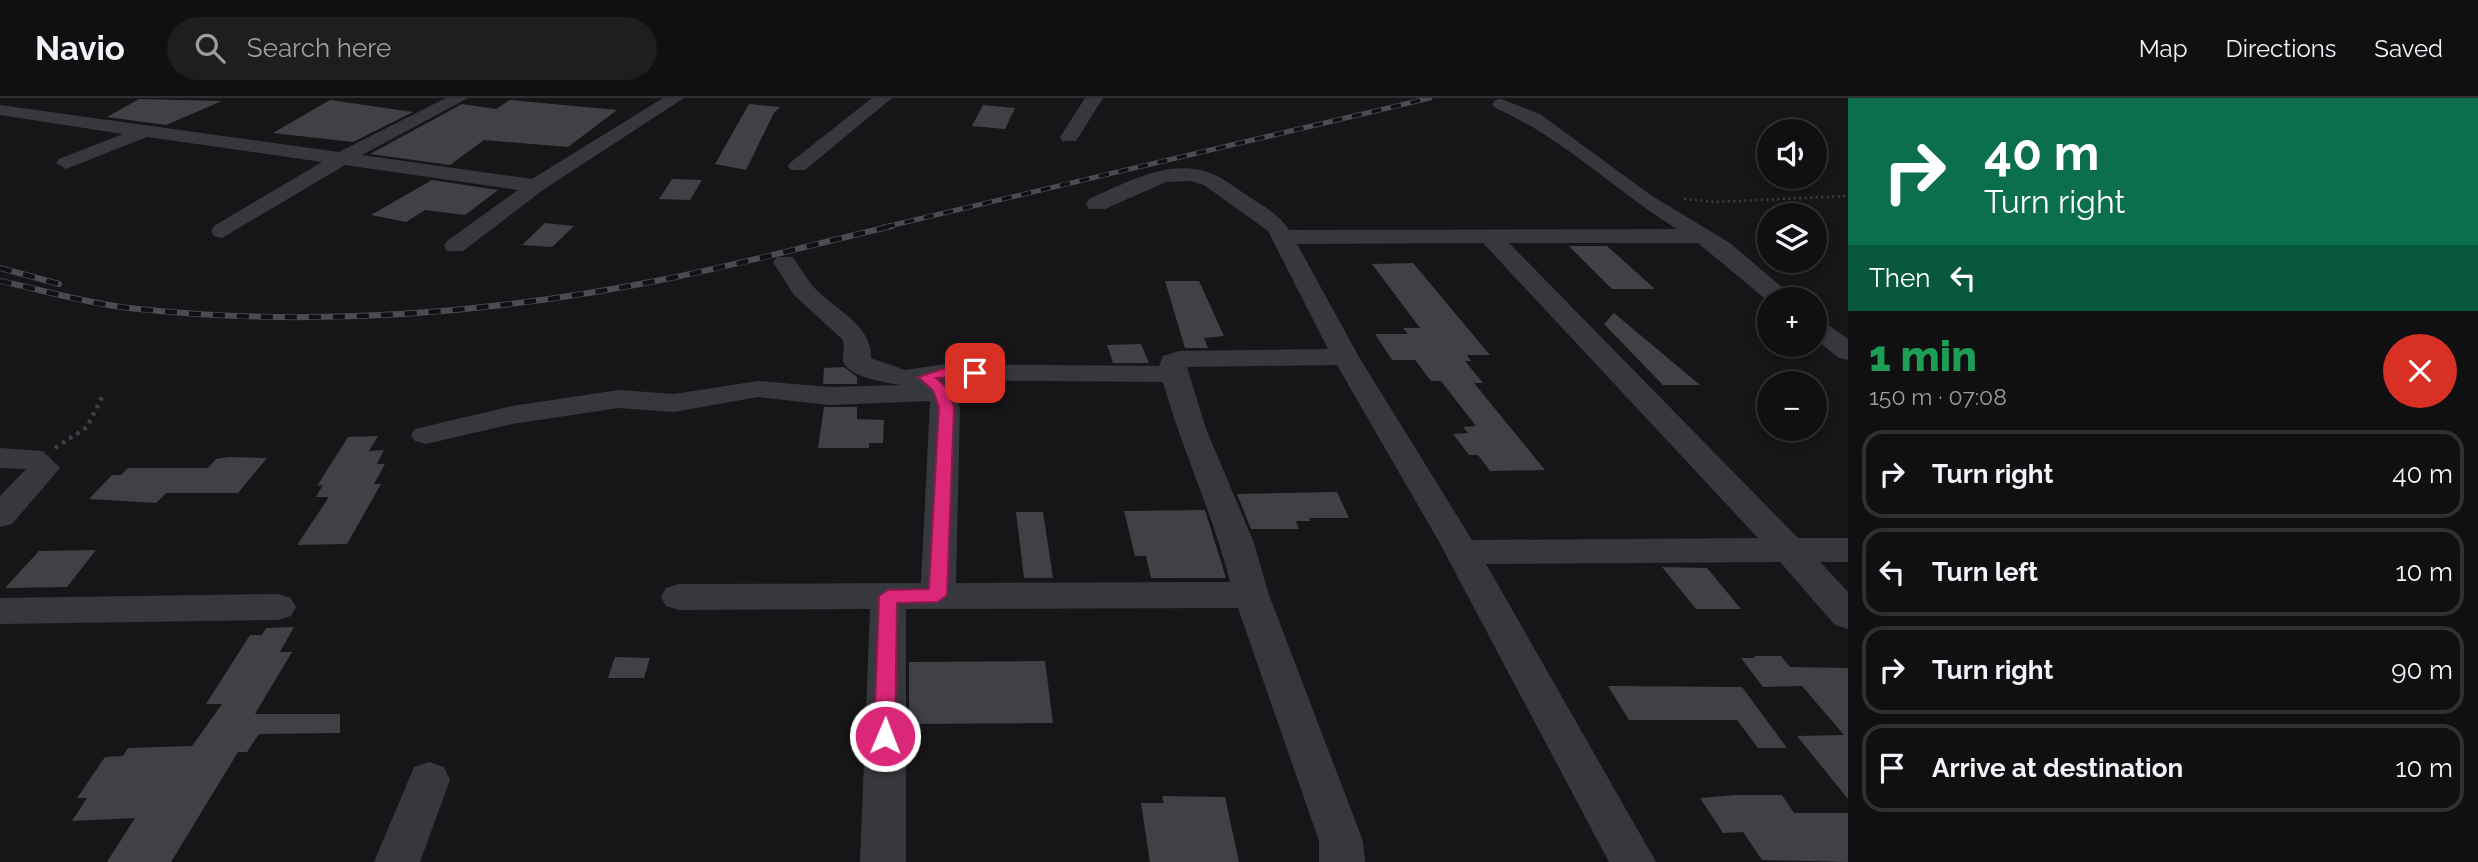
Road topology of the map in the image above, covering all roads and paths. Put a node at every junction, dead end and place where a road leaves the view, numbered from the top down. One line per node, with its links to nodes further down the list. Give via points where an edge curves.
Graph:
1 (28, 98): 7 (street)
2 (459, 98): 10 (street)
3 (675, 98): 13 (street)
4 (883, 98): 12 (street)
5 (1094, 98): 9 (street)
6 (1501, 104): 14 (street, via 1534,118)
7 (0, 109): 8 (street)
8 (143, 132): 10 (street); 11 (street)
9 (1069, 137)
10 (344, 157): 13 (street); 17 (street)
11 (66, 163)
12 (798, 166)
13 (536, 186): 21 (street)
14 (1638, 195): 15 (path, via 1713,202); 18 (street)
15 (1848, 196)
16 (1097, 204): 19 (street, via 1145,182 1193,175 1207,178 1264,215)
17 (222, 231)
18 (1702, 236): 20 (street); 23 (street)
19 (1283, 237): 20 (street); 26 (street)
20 (1490, 237): 34 (street)
21 (455, 246)
22 (785, 262): 28 (street, via 803,290 853,335 857,362 893,377)
23 (1767, 287)
24 (1827, 336): 25 (street)
25 (1848, 352)
26 (1346, 357): 27 (street, via 1179,359 1173,362); 36 (street)
27 (1175, 374): 28 (street, via 946,372); 38 (street, via 1191,429 1237,543)
28 (934, 386): 30 (street, via 930,393 830,396 758,389 674,403 619,400 512,415); 37 (street, via 946,407)
29 (104, 393): 32 (path, via 94,421 72,440)
30 (426, 435)
31 (0, 458): 32 (street)
32 (32, 458): 33 (street, via 44,468)
33 (0, 516)
34 (1789, 550): 35 (street); 36 (street); 43 (street)
35 (1848, 550)
36 (1461, 551): 48 (street)
37 (938, 595): 38 (street); 39 (street)
38 (1251, 595): 47 (street, via 1341,841)
39 (888, 596): 40 (street); 46 (street)
40 (679, 597)
41 (278, 607): 42 (street)
42 (0, 611)
43 (1848, 615)
44 (429, 780): 45 (street)
45 (397, 862)
46 (883, 862)
47 (1342, 862)
48 (1633, 862)

